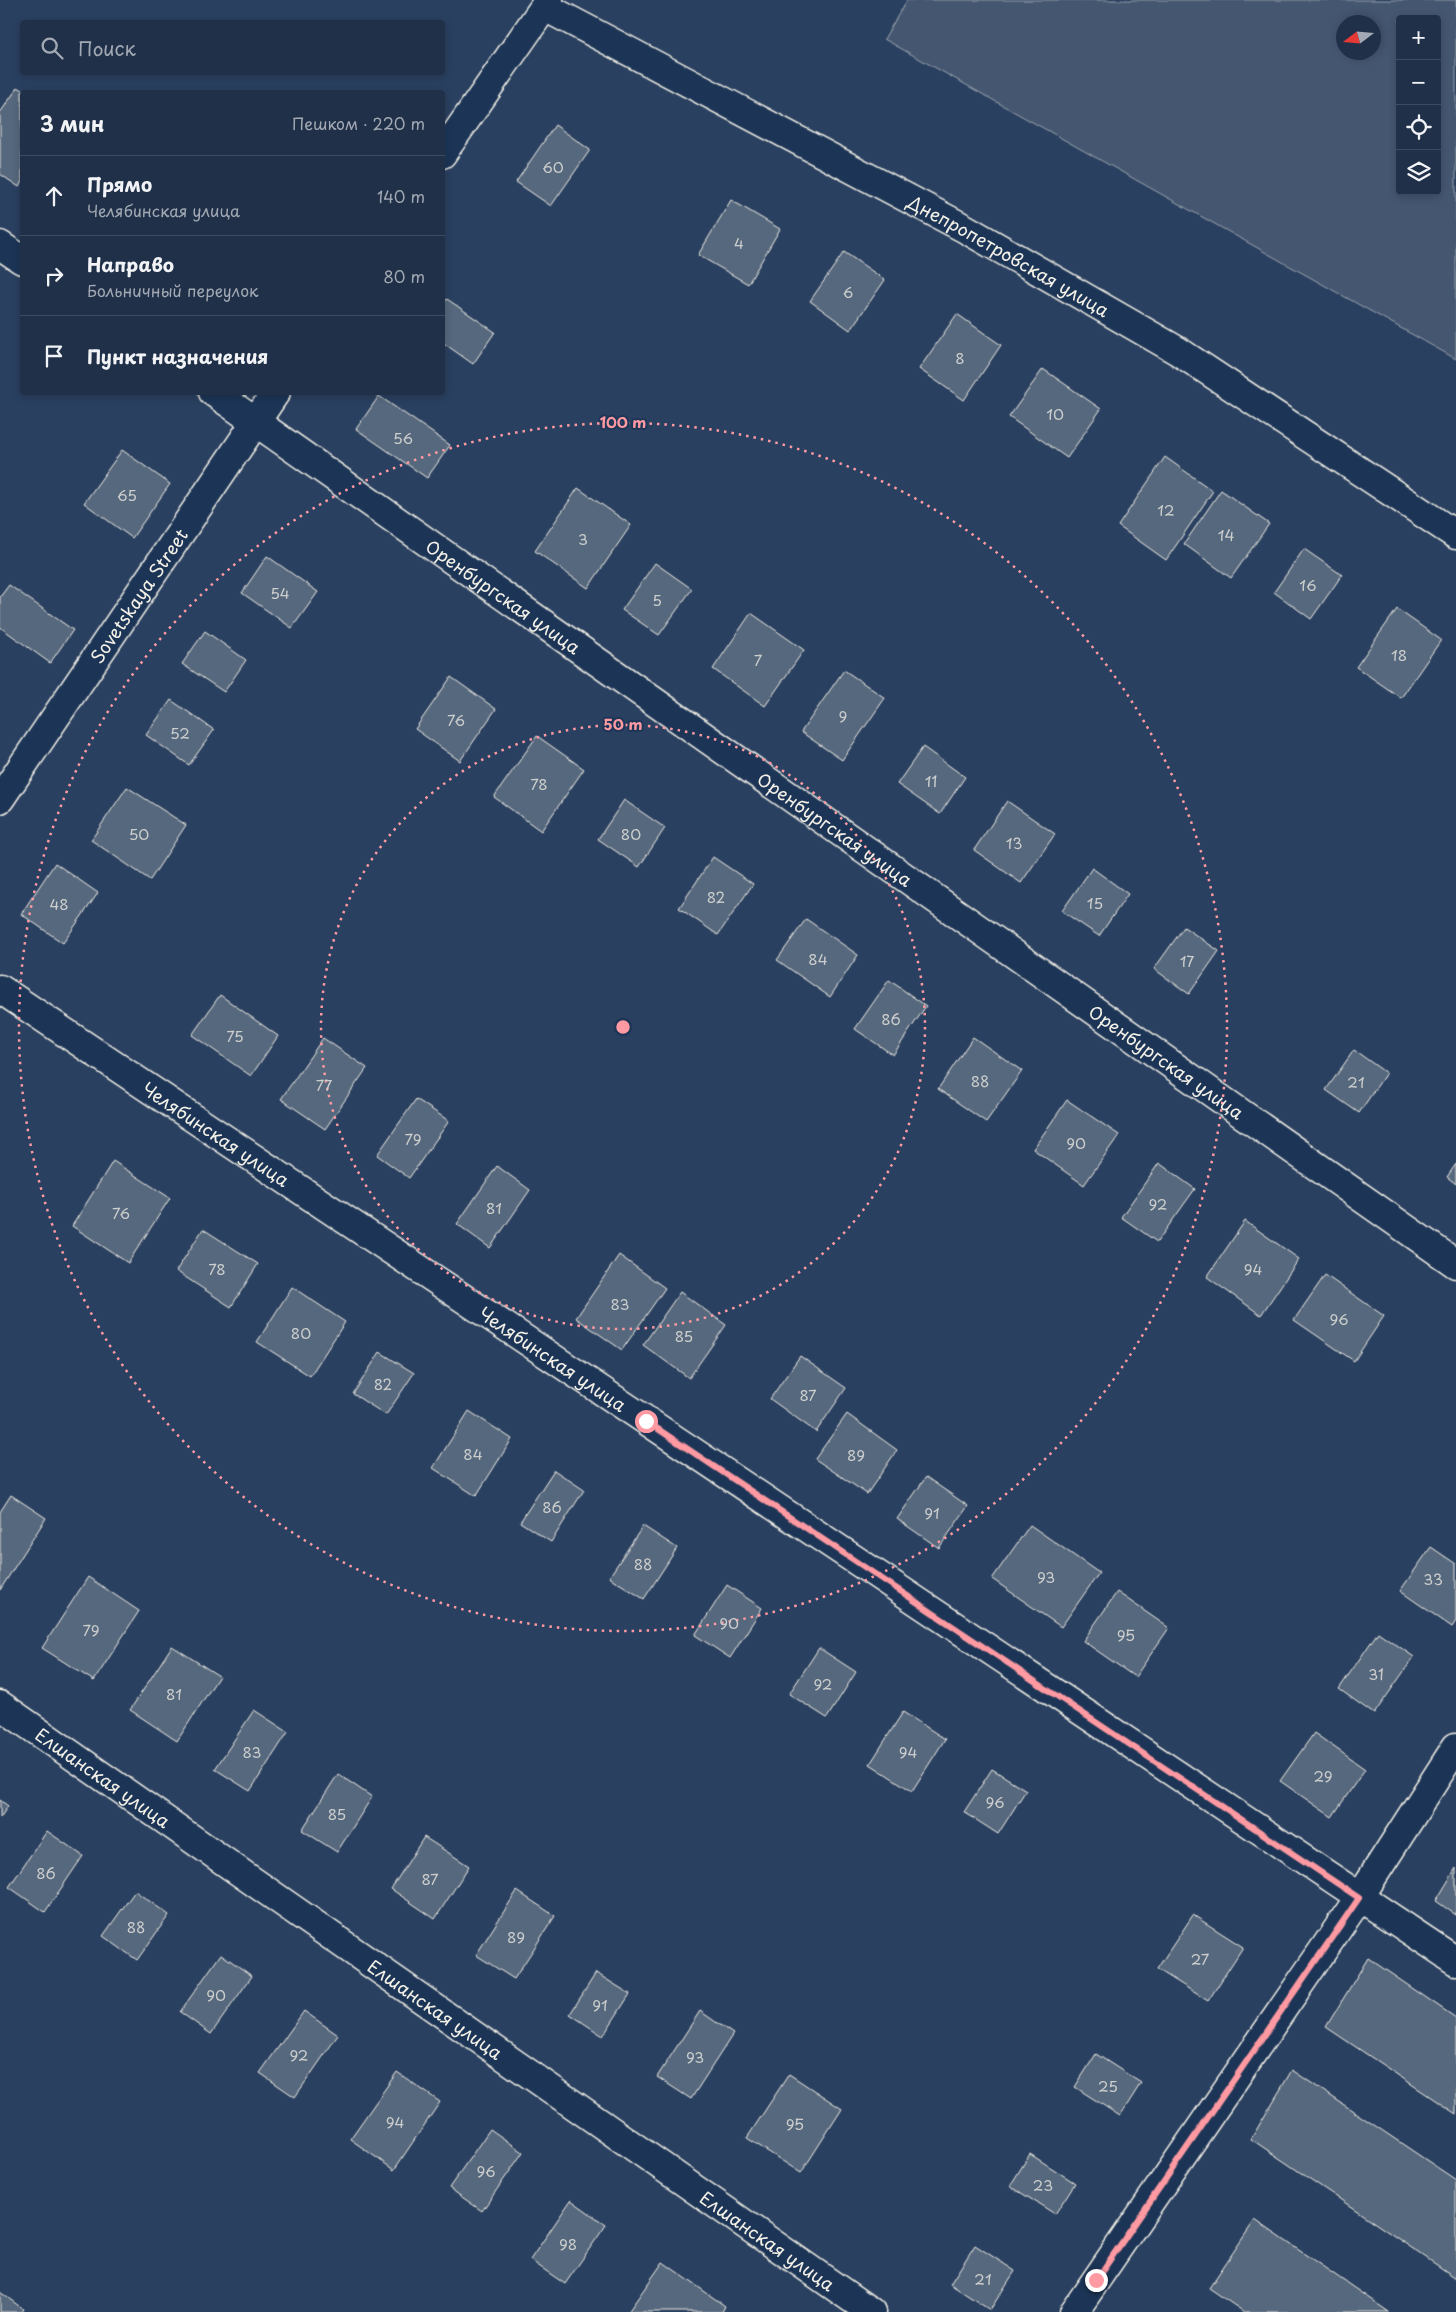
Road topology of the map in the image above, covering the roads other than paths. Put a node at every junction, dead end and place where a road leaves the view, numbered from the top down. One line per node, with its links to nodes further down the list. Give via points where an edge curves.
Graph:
1 (547, 4): 2 (street); 8 (street, Днепропетровская улица, via 964,228 1178,351)
2 (445, 150)
3 (0, 245): 4 (street)
4 (20, 259)
5 (217, 395): 7 (street, Оренбургская улица)
6 (274, 395): 7 (street, Sovetskaya Street)
7 (256, 422): 9 (street, Sovetskaya Street); 11 (street, Оренбургская улица)
8 (1456, 535)
9 (0, 799)
10 (0, 989): 14 (street, Челябинская улица)
11 (1456, 1264)
12 (0, 1706): 16 (street, Елшанская улица)
13 (1456, 1747): 14 (street)
14 (1359, 1898): 15 (street, Челябинская улица); 17 (street)
15 (1456, 1962)
16 (871, 2312)
17 (1074, 2312)

